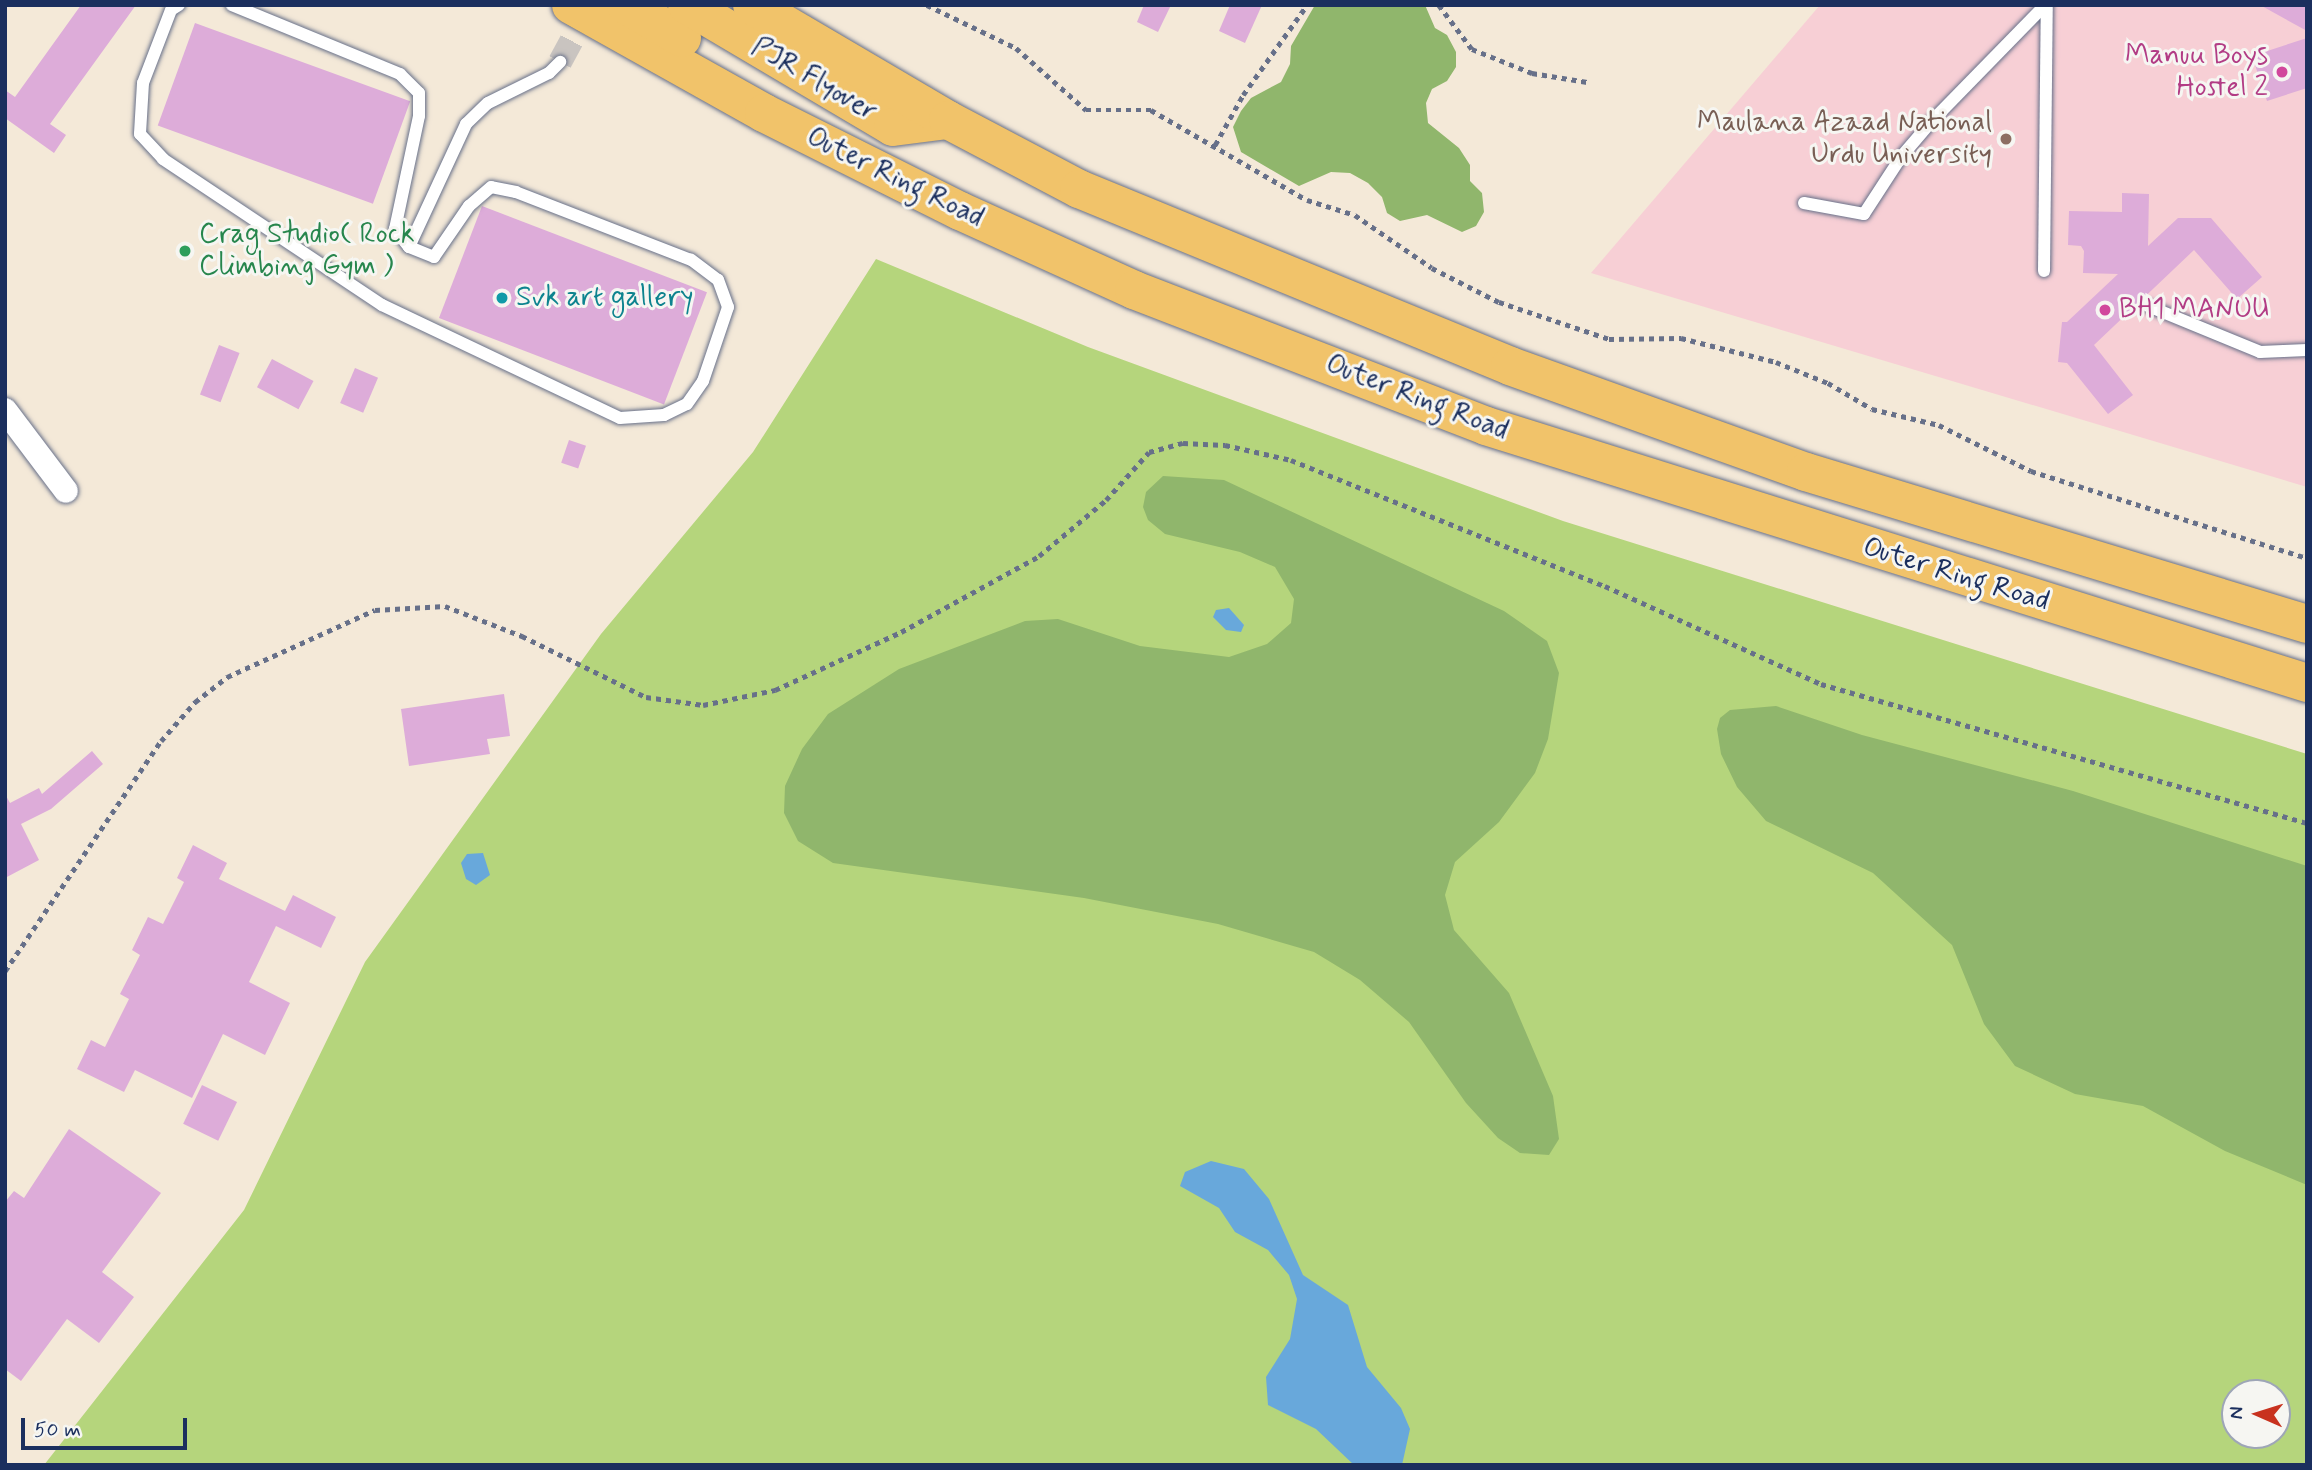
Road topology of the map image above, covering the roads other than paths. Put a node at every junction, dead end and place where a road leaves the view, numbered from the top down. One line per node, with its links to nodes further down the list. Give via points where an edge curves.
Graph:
1 (179, 5): 13 (lane, via 171,10 143,83 140,134 163,159 382,304 620,418 664,415 687,404 703,381 728,307 718,280 691,260 516,192 491,187 469,206 434,257)
2 (232, 5): 13 (lane, via 400,74 419,93 419,116 395,229)
3 (572, 5): 11 (highway, Outer Ring Road, via 764,113)
4 (626, 5): 9 (highway, PJR Flyover)
5 (687, 5): 9 (highway, PJR Flyover)
6 (752, 5): 10 (highway, Outer Ring Road)
7 (2046, 5): 12 (lane, via 1930,123 1900,158 1864,214); 14 (lane)
8 (560, 62): 13 (lane, via 549,73 488,103 466,124)
9 (855, 119): 10 (highway, PJR Flyover, via 894,127); 11 (highway, PJR Flyover, via 895,154)
10 (948, 120): 19 (highway, Outer Ring Road, via 1079,189 1510,366 1793,467)
11 (924, 192): 20 (highway, Outer Ring Road, via 1134,290 1486,426)
12 (1804, 203)
13 (409, 247)
14 (2044, 271)
15 (2148, 306): 16 (lane, via 2260,352)
16 (2307, 350)
17 (5, 410): 18 (street)
18 (66, 491)
19 (2307, 624)
20 (2307, 683)

